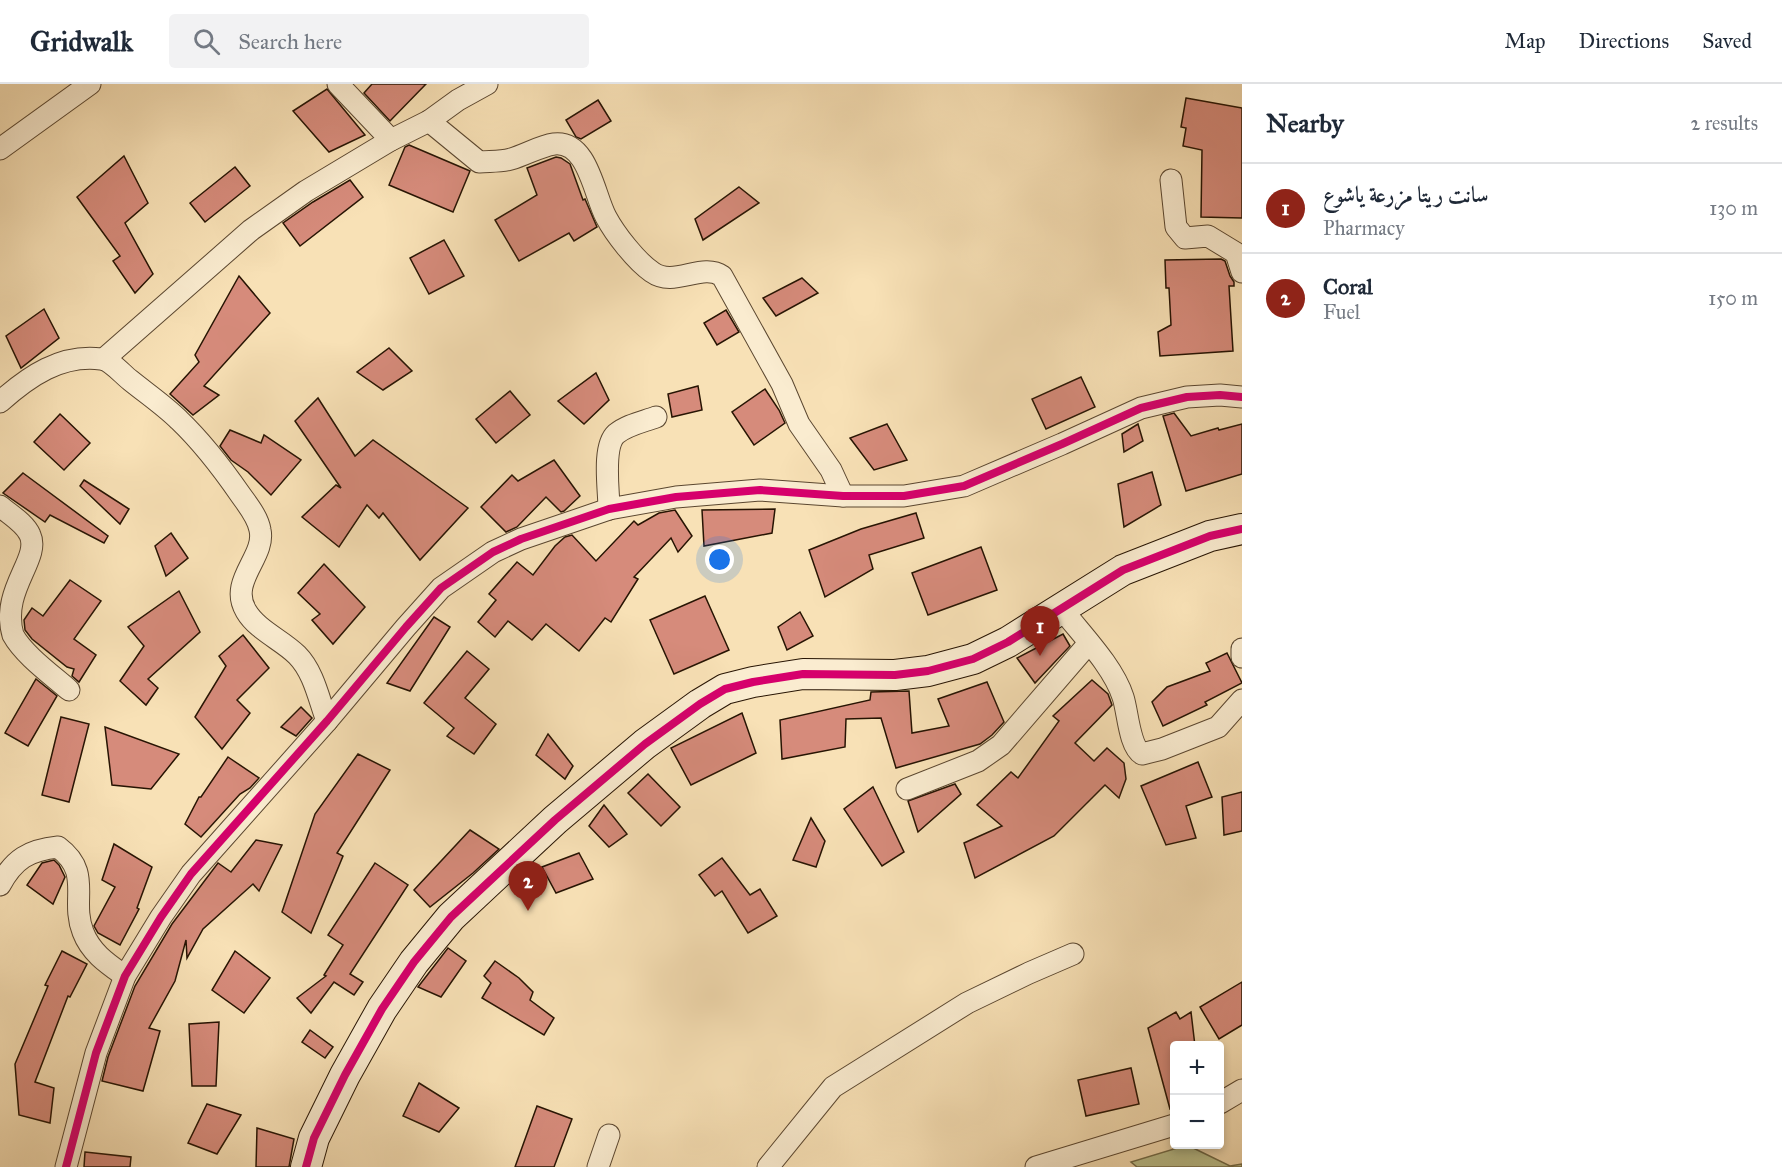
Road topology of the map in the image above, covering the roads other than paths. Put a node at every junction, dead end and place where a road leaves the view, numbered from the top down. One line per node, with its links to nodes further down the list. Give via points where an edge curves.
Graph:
1 (90, 84): 6 (street)
2 (338, 84): 5 (street)
3 (487, 84): 4 (street)
4 (429, 121): 5 (street); 13 (street, via 479,162 508,160 555,144 571,147 584,159 606,217 648,269 665,277 712,271 723,276 800,424 831,470)
5 (391, 140): 9 (street, via 306,190 251,230)
6 (0, 149)
7 (1171, 180): 8 (street, via 1176,227 1185,238 1208,236 1236,253)
8 (1242, 272)
9 (104, 359): 11 (street, via 77,358 56,363 30,377); 23 (street, via 179,420 252,511 260,530 260,545 242,583 245,611 308,668)
10 (1242, 396): 13 (street, via 1187,397 1141,408 964,486 904,496)
11 (0, 402)
12 (656, 417): 15 (street, via 629,426 610,442)
13 (843, 496): 15 (street, via 760,490 676,497)
14 (0, 506): 21 (street, via 31,537 26,560 14,580 6,616 20,644)
15 (609, 509): 23 (street, via 493,552 441,588)
16 (1242, 528): 17 (street, via 1210,536 1122,570)
17 (1062, 608): 18 (street); 33 (street, via 972,659 928,671 895,675 803,674 725,689 645,744 555,820 451,917 414,962 345,1075 314,1138)
18 (1089, 643): 22 (street, via 1118,682 1134,743 1142,754 1218,728); 24 (street, via 1001,745 978,761)
19 (1242, 649): 20 (street)
20 (1242, 657)
21 (69, 690)
22 (1242, 700)
23 (327, 721): 27 (street, via 191,874)
24 (907, 789)
25 (3, 873): 27 (street, via 35,851 58,847 71,856 76,865 83,932 97,954)
26 (1073, 954): 35 (street, via 967,1003 832,1088)
27 (125, 976): 32 (street, via 96,1053)
28 (1242, 1090): 29 (street)
29 (1224, 1101)
30 (1170, 1126): 36 (street)
31 (609, 1135): 34 (street)
32 (66, 1167)
33 (306, 1167)
34 (598, 1167)
35 (768, 1167)
36 (1036, 1167)

